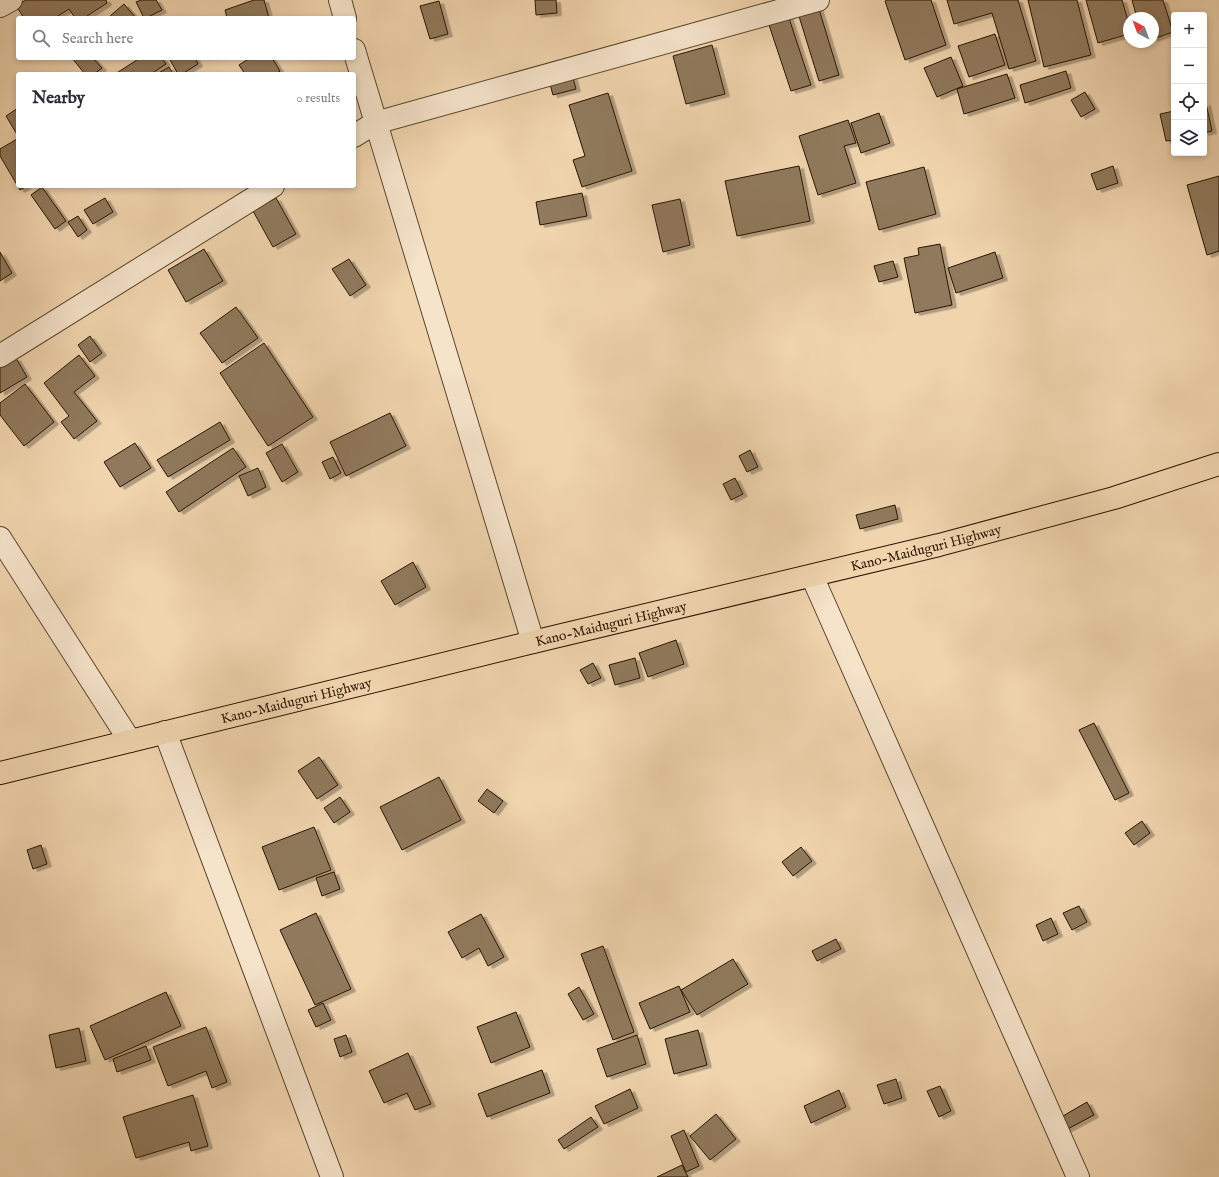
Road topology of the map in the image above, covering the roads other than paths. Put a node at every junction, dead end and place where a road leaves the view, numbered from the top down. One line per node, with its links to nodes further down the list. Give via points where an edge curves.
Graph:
1 (11, 0): 4 (street)
2 (340, 0): 5 (street)
3 (818, 0): 7 (street)
4 (0, 6)
5 (344, 16)
6 (356, 57): 7 (street)
7 (375, 123): 8 (street); 14 (street)
8 (356, 135)
9 (270, 188): 10 (street)
10 (0, 356)
11 (1219, 464): 13 (highway, Kano-Maiduguri Highway, via 1114,498)
12 (0, 538): 16 (street)
13 (812, 576): 14 (highway, Kano-Maiduguri Highway); 19 (street)
14 (533, 642): 15 (highway, Kano-Maiduguri Highway)
15 (165, 732): 16 (highway, Kano-Maiduguri Highway); 18 (street)
16 (130, 741): 17 (highway, Kano-Maiduguri Highway)
17 (0, 773)
18 (332, 1177)
19 (1078, 1177)

